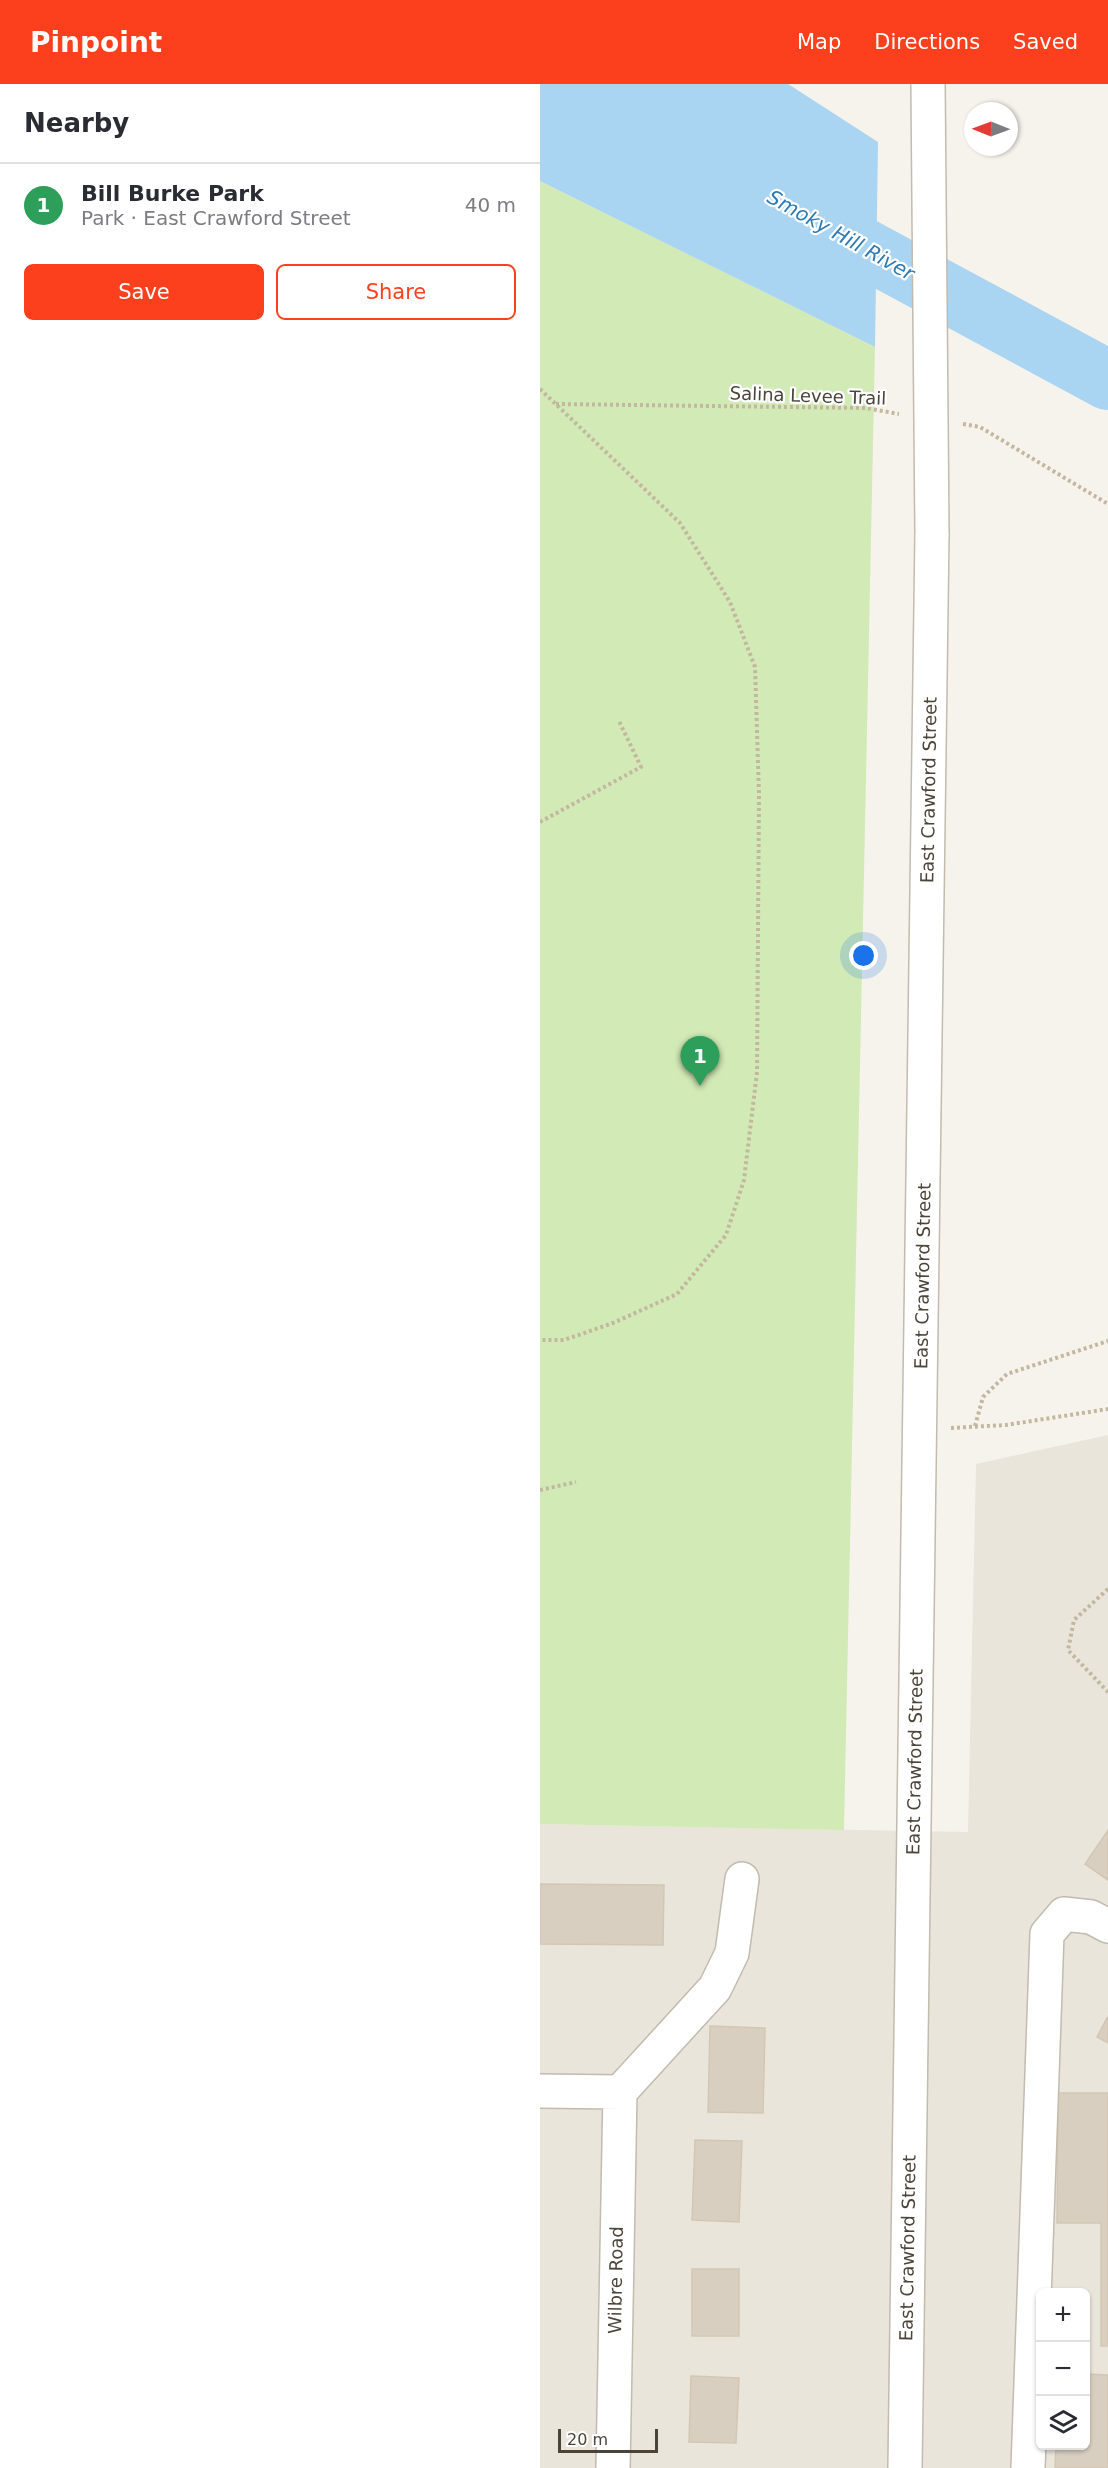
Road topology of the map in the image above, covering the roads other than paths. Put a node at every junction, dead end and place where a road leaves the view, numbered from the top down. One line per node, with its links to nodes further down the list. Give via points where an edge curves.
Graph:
1 (928, 84): 7 (street, East Crawford Street, bridge, via 932,534)
2 (742, 1879): 5 (street, via 732,1953 715,1988)
3 (1108, 1926): 8 (street, via 1091,1917 1064,1914 1047,1934)
4 (540, 2091): 5 (street)
5 (620, 2092): 6 (street, Wilbre Road)
6 (613, 2468)
7 (905, 2468)
8 (1028, 2468)

